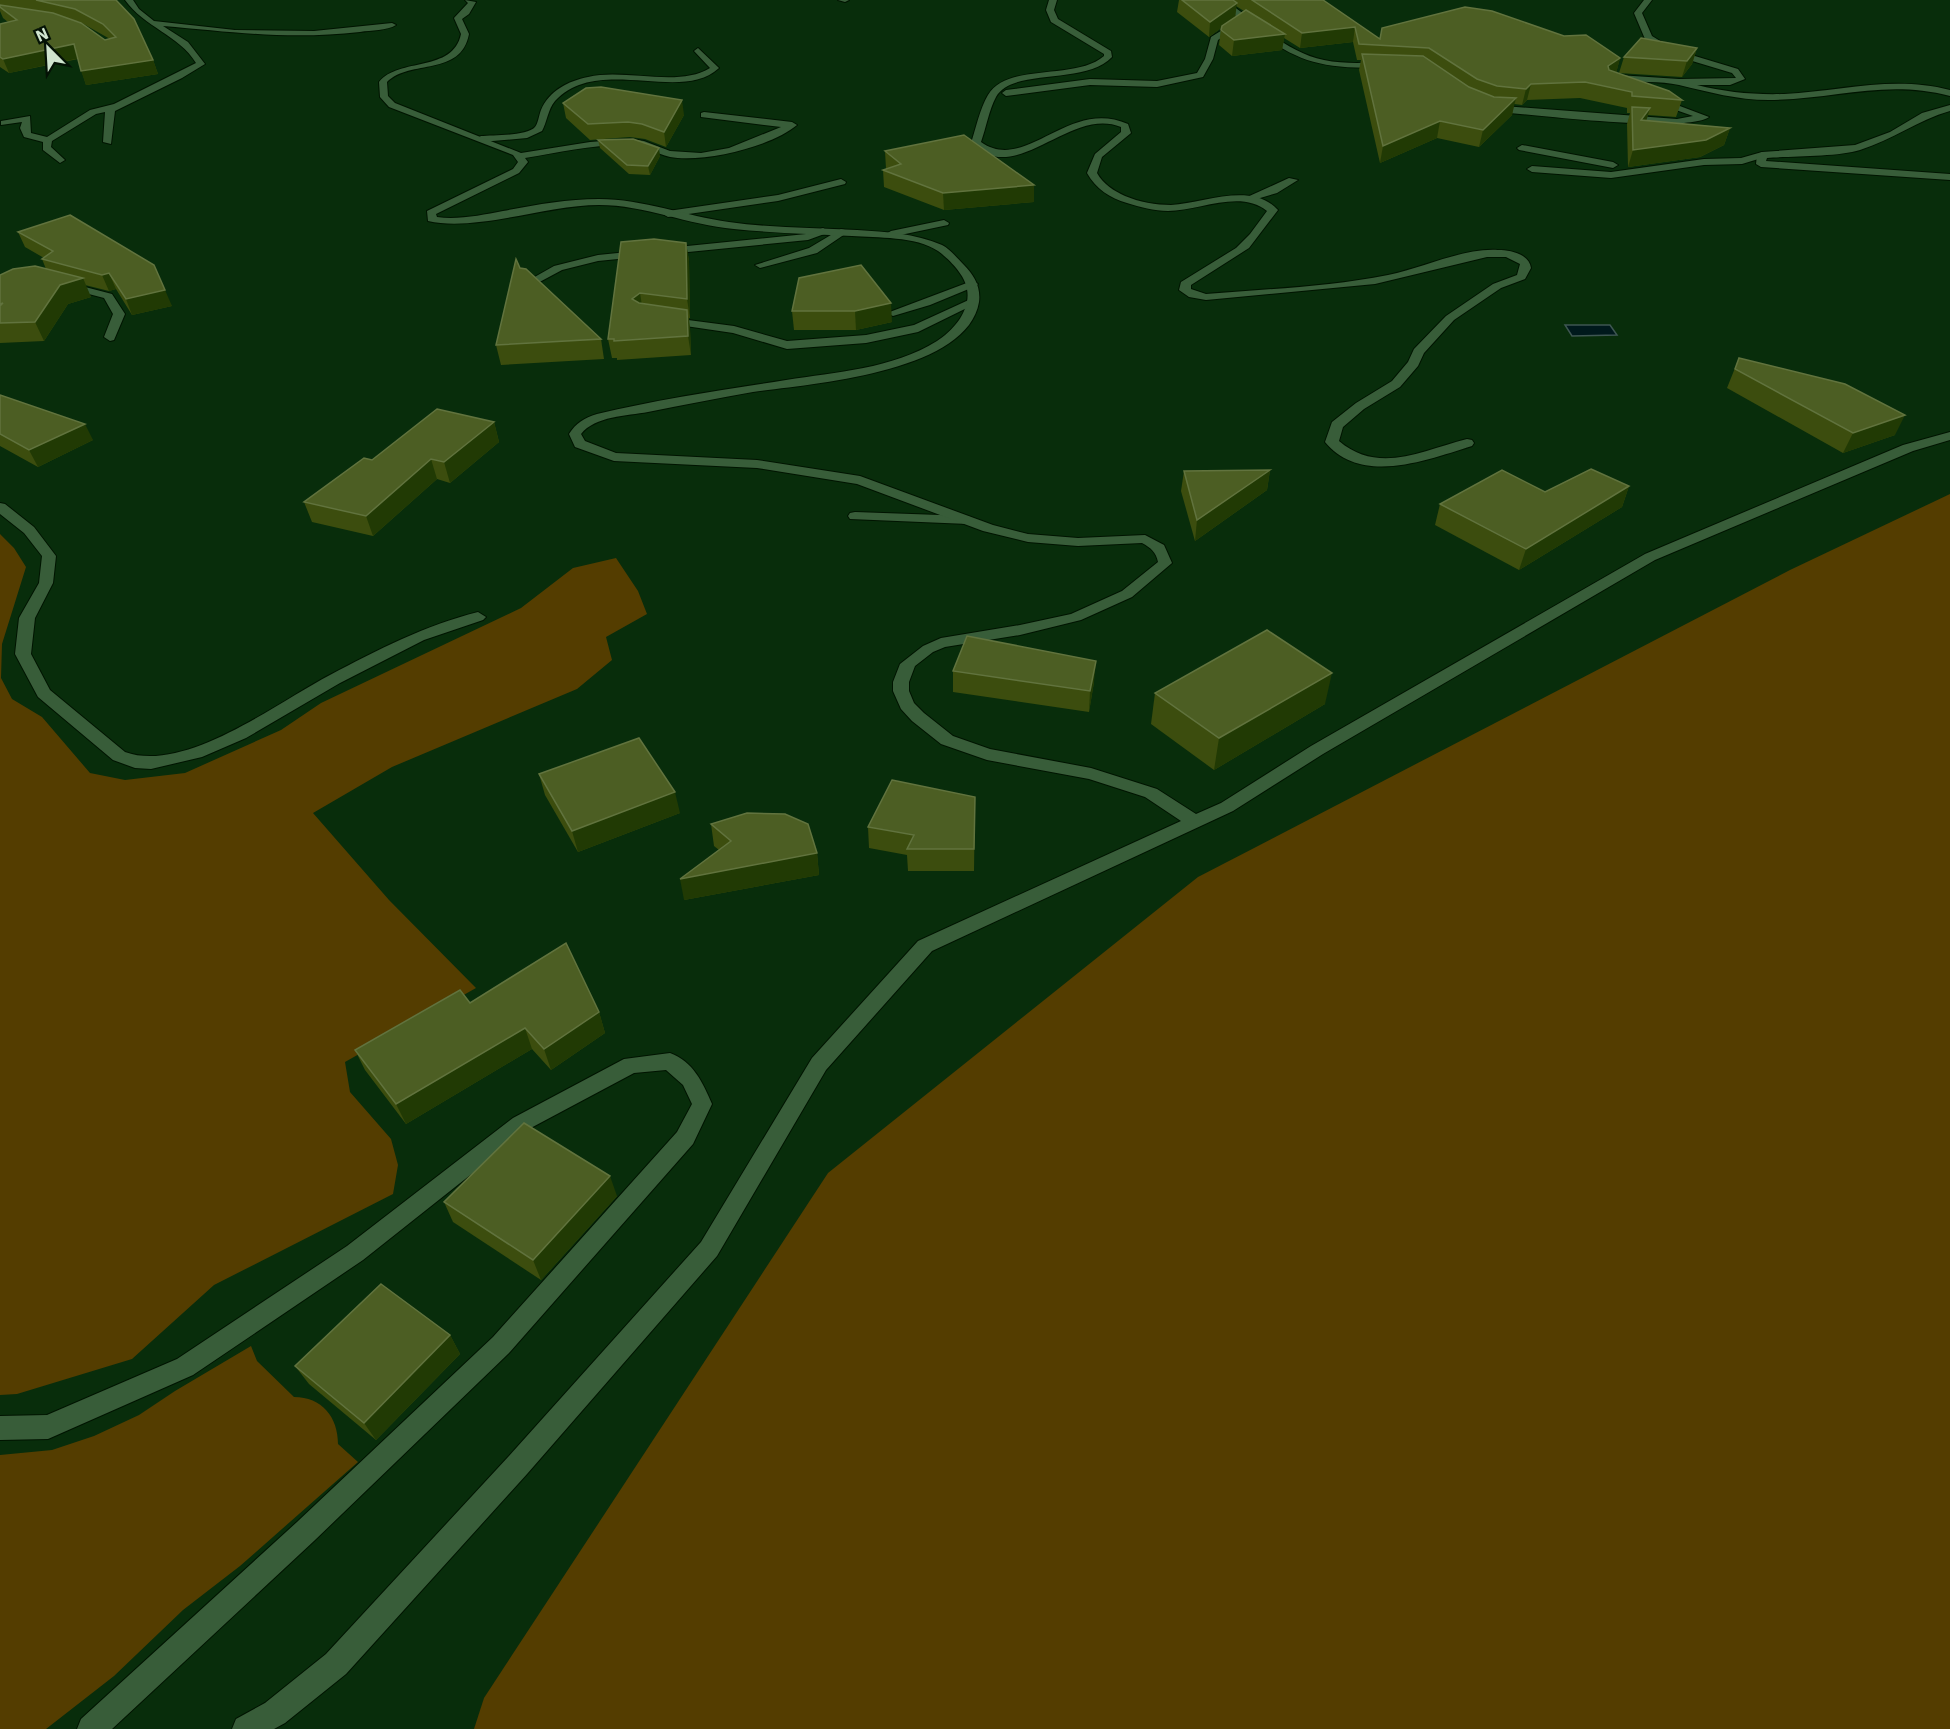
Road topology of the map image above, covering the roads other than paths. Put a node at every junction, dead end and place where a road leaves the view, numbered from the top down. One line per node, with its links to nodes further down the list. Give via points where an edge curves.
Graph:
1 (129, 0): 7 (street, via 136,12)
2 (469, 0): 21 (street, via 470,7 458,18 466,37 451,57 389,76 383,82 384,97 392,105)
3 (1053, 0): 14 (street, via 1050,10 1054,20 1108,53 1108,57 1090,68 1027,77 996,89)
4 (1230, 0): 6 (street, via 1229,7)
5 (1648, 0): 11 (street, via 1638,14 1648,37 1672,52 1735,71 1741,79)
6 (1245, 18): 10 (street, via 1303,57 1322,63); 14 (street, via 1214,39 1200,75 1157,84 1090,82)
7 (153, 23): 8 (street, via 237,33 348,32); 17 (street, via 195,51 201,64)
8 (392, 26)
9 (698, 51): 21 (street, via 715,68 711,74 696,78 629,75 583,81 552,98 539,129 527,135)
10 (1394, 65)
11 (1679, 82): 12 (street, via 1618,78 1609,84); 13 (street, via 1703,91 1768,96 1800,96 1897,83 1930,86)
12 (1624, 90)
13 (1950, 93)
14 (992, 95): 33 (street, via 975,139 985,150 1002,153 1028,149 1083,122 1114,122 1125,126 1126,133 1098,156 1092,173 1108,191 1136,204 1165,208)
15 (1644, 97): 16 (street, via 1704,117 1677,122 1587,117)
16 (1480, 104)
17 (116, 106): 22 (street, via 93,112); 23 (street, via 110,110)
18 (1950, 108): 25 (street, via 1925,115 1893,134 1856,147)
19 (704, 115): 26 (street, via 792,125 747,145 708,156 669,154 631,142)
20 (3, 123): 22 (street, via 27,118 27,135)
21 (481, 139): 26 (street)
22 (48, 140): 27 (street, via 46,148)
23 (108, 142)
24 (1522, 148): 29 (street)
25 (1762, 155): 29 (street, via 1742,161); 30 (street, via 1761,164)
26 (520, 156): 34 (street, via 523,162 516,171 450,202 431,213 432,219 480,218 561,204 600,202 639,205)
27 (60, 160)
28 (1532, 169): 29 (street, via 1611,175)
29 (1641, 171)
30 (1950, 177)
31 (1293, 180): 33 (street)
32 (841, 182): 34 (street, via 778,198)
33 (1250, 198): 48 (street, via 1273,210 1239,251 1198,272 1185,285 1188,293 1206,297 1375,281 1490,252 1508,254 1525,263 1521,277 1497,286 1450,318 1418,352 1396,384 1337,425 1332,442 1346,455 1365,462 1407,461)
34 (668, 214): 36 (street, via 732,226)
35 (944, 223): 38 (street)
36 (823, 231): 37 (street); 41 (street, via 808,237 598,258 558,268)
37 (842, 232): 38 (street); 39 (street, via 809,254)
38 (891, 234): 42 (street, via 940,248)
39 (760, 265)
40 (55, 282): 46 (street, via 108,296 119,314)
41 (530, 283)
42 (972, 284): 43 (street); 44 (street)
43 (973, 301): 45 (street, via 918,328 866,339 787,345 734,330); 51 (street, via 969,316 954,334 910,359 868,371 606,416 584,423 575,434 580,444 614,457 757,464 860,480)
44 (893, 313)
45 (654, 319)
46 (110, 337)
47 (1950, 436): 53 (street, via 1908,448 1650,557 1317,750 1227,807)
48 (1467, 442)
49 (0, 507): 52 (street, via 29,530 49,556 46,583 27,618 23,654 28,664 44,693 119,756 135,762 151,763 196,753 240,735 334,679 419,637)
50 (855, 516): 51 (street)
51 (968, 520): 53 (street, via 1049,541 1145,539 1161,550 1165,563 1127,594 1085,613 928,649 912,660 903,673 901,691 907,705 931,729 966,748 1091,774 1151,793)
52 (478, 616)
53 (1193, 820): 56 (street, via 925,946 819,1064 709,1249 336,1664 275,1713)
54 (0, 1428): 55 (street, via 48,1427 186,1367 355,1252 520,1124 631,1065 670,1062 692,1080 702,1104 685,1138 501,1345)
55 (91, 1729)
56 (246, 1729)

